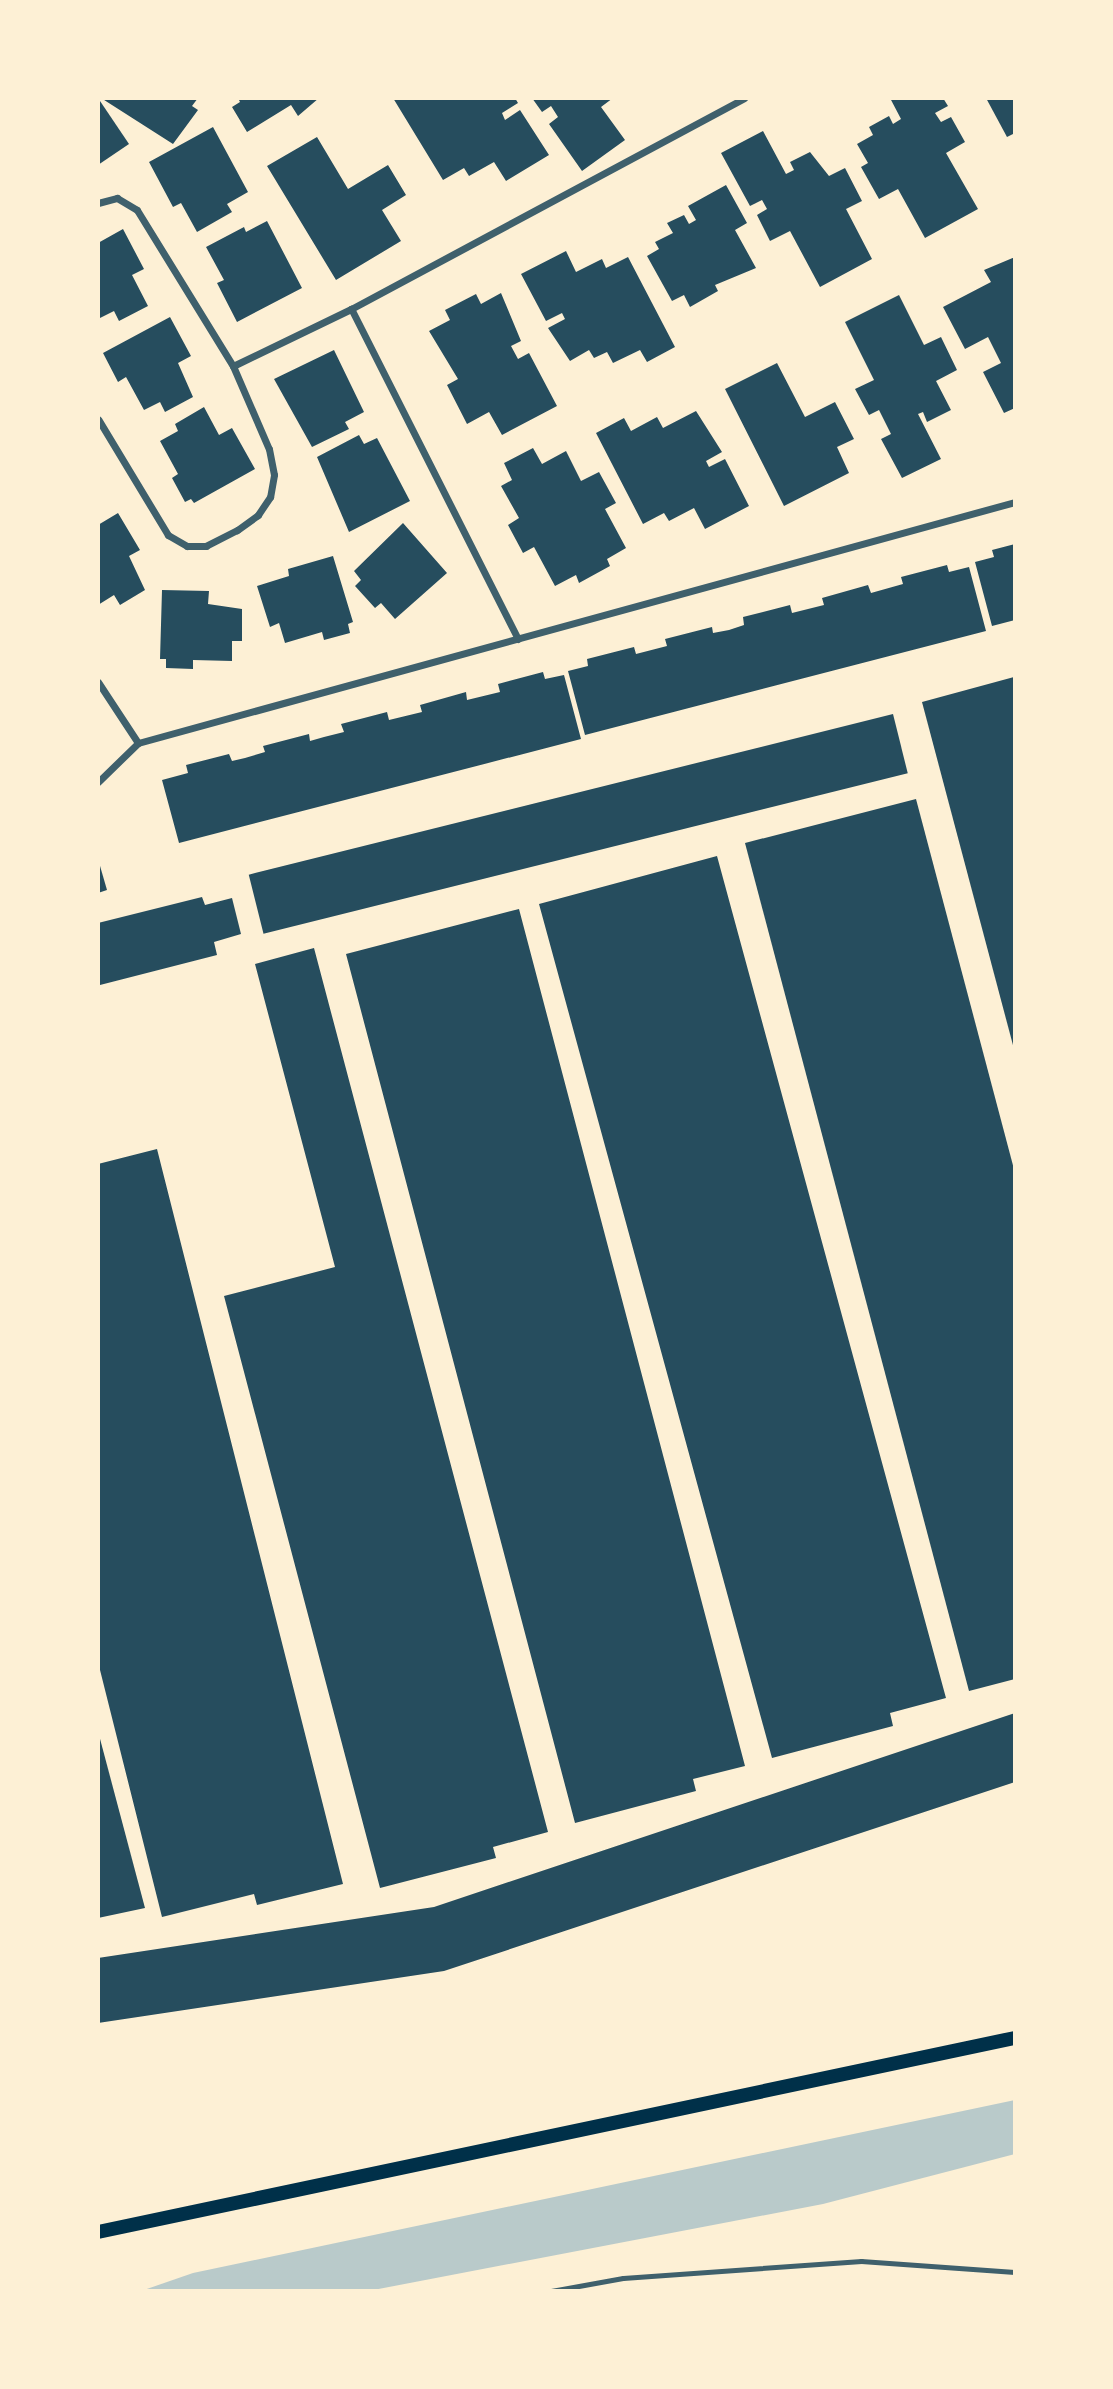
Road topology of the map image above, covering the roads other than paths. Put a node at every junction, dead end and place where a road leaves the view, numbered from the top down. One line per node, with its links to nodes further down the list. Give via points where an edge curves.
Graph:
1 (744, 98): 3 (street)
2 (98, 204): 4 (street, via 117,198 137,210)
3 (351, 309): 4 (street); 7 (street)
4 (233, 366): 5 (street, via 269,449 274,475 270,497 258,515 206,545 187,546 169,535)
5 (98, 419)
6 (1015, 502): 7 (street)
7 (518, 639): 9 (street)
8 (98, 682): 9 (street)
9 (138, 743): 10 (street)
10 (98, 782)
11 (1015, 2038): 12 (main road)
12 (98, 2232)
13 (1015, 2272): 14 (lane, via 861,2261 623,2278)
14 (551, 2291)

